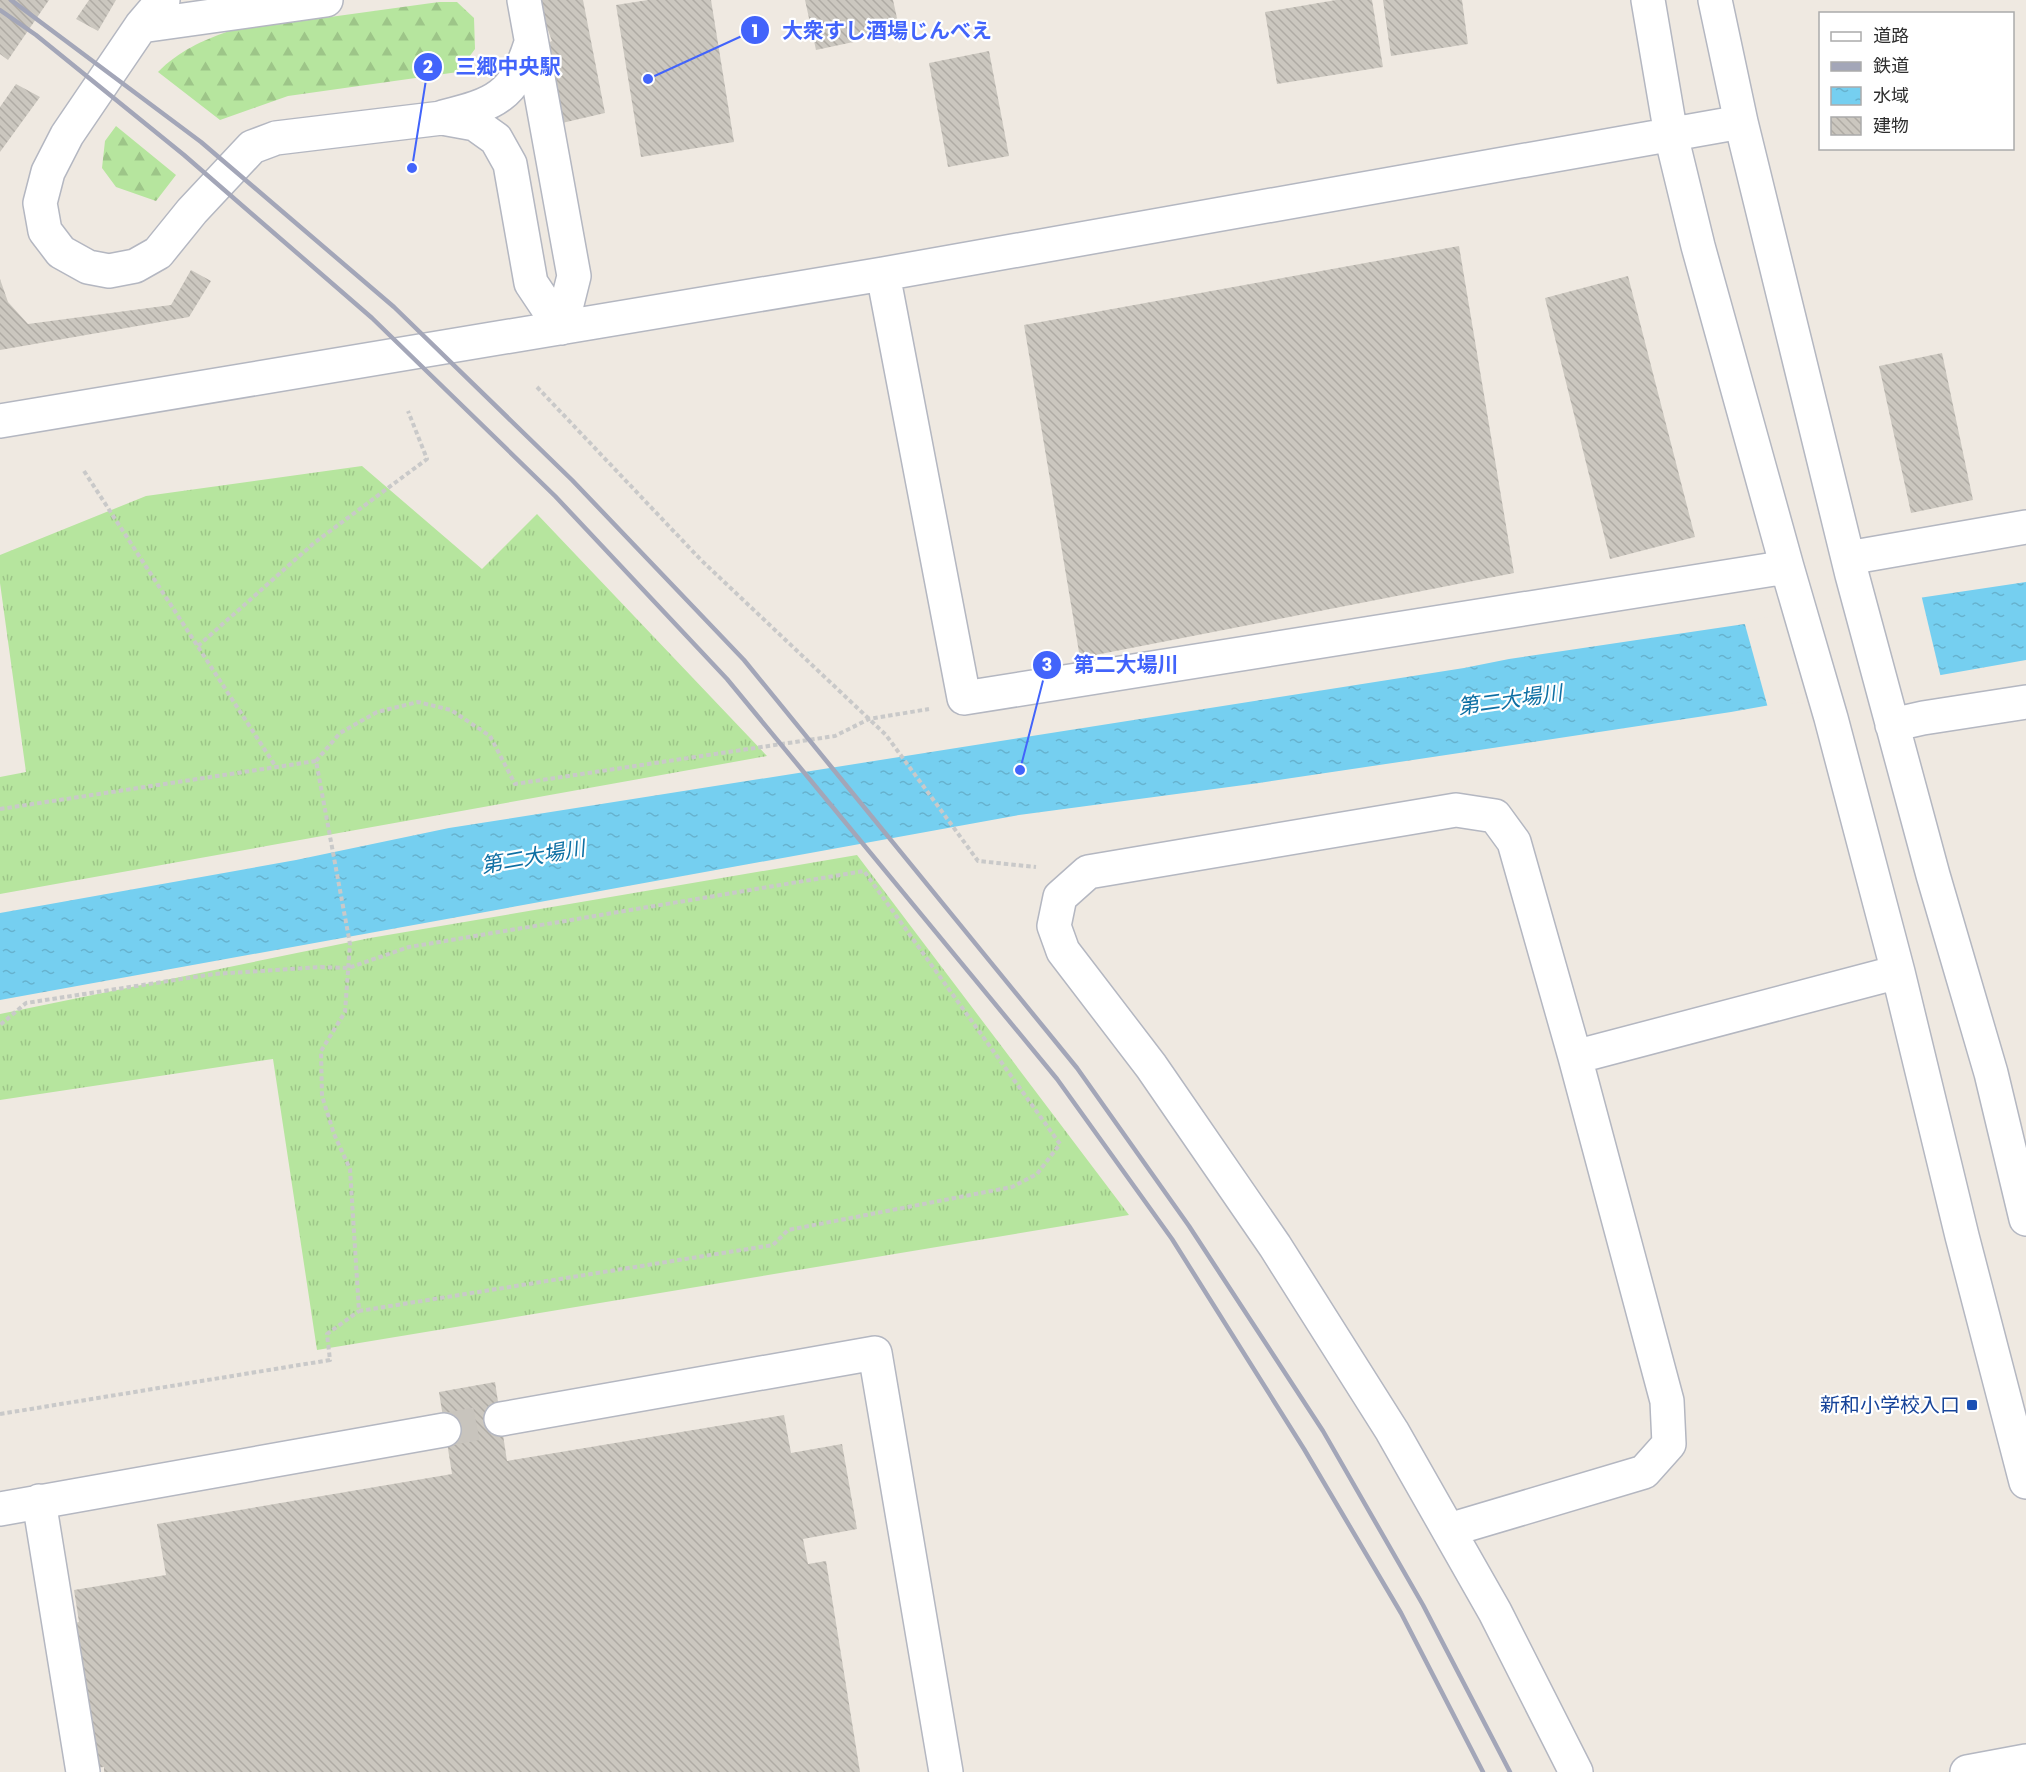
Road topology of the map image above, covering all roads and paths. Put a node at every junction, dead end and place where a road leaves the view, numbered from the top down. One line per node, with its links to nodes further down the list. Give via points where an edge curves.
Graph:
1 (163, 0): 6 (street)
2 (326, 0): 6 (street)
3 (524, 0): 7 (street)
4 (1648, 0): 10 (street)
5 (1715, 0): 9 (street)
6 (141, 26): 8 (street, via 67,135 48,172 40,203 45,231 61,252 88,267 109,272 135,266 158,253 192,210 252,147 276,138)
7 (531, 43): 8 (street, via 524,68 512,86 494,100); 12 (street, via 574,276)
8 (442, 117): 12 (street, via 475,124 496,139 510,164 531,283)
9 (1741, 122): 10 (street); 18 (street)
10 (1671, 135): 11 (street); 19 (street)
11 (884, 274): 12 (street); 21 (street)
12 (561, 328): 15 (street)
13 (537, 387): 24 (path, via 701,560)
14 (408, 411): 20 (path, via 427,459 314,543)
15 (0, 421)
16 (84, 471): 20 (path)
17 (2026, 527): 18 (street)
18 (1850, 566): 23 (street)
19 (1790, 577): 21 (street); 30 (street)
20 (198, 646): 26 (path)
21 (964, 698): 24 (path, via 946,706)
22 (2026, 702): 23 (street, via 1923,718)
23 (1889, 715): 33 (street, via 1991,1073)
24 (869, 719): 25 (path, via 835,736 515,784 490,736 452,710 418,702 377,712 340,733); 28 (path, via 886,735)
25 (316, 761): 26 (path); 29 (path, via 350,944)
26 (276, 767): 27 (path)
27 (0, 809)
28 (978, 861)
29 (348, 968): 31 (path, via 214,974 26,1003); 34 (path, via 345,1012 321,1051 322,1096 350,1170); 34 (path, via 409,947 864,871 1060,1144 1036,1174 1012,1187 788,1230 773,1245)
30 (1898, 972): 32 (street); 38 (street)
31 (0, 1025)
32 (1575, 1057): 41 (street, via 1667,1401 1669,1444 1644,1472); 41 (street, via 1514,842 1495,816 1456,810 1088,872 1060,897 1054,926 1063,951 1151,1066 1275,1246 1392,1431)
33 (2026, 1219)
34 (359, 1311): 35 (path, via 327,1334 330,1360)
35 (0, 1414)
36 (501, 1419): 44 (street, via 875,1353)
37 (444, 1430): 39 (street)
38 (2026, 1482)
39 (39, 1502): 40 (street); 43 (street)
40 (0, 1509)
41 (1449, 1530): 45 (street)
42 (2026, 1761): 46 (street)
43 (84, 1772)
44 (946, 1772)
45 (1576, 1772)
46 (1967, 1772)

